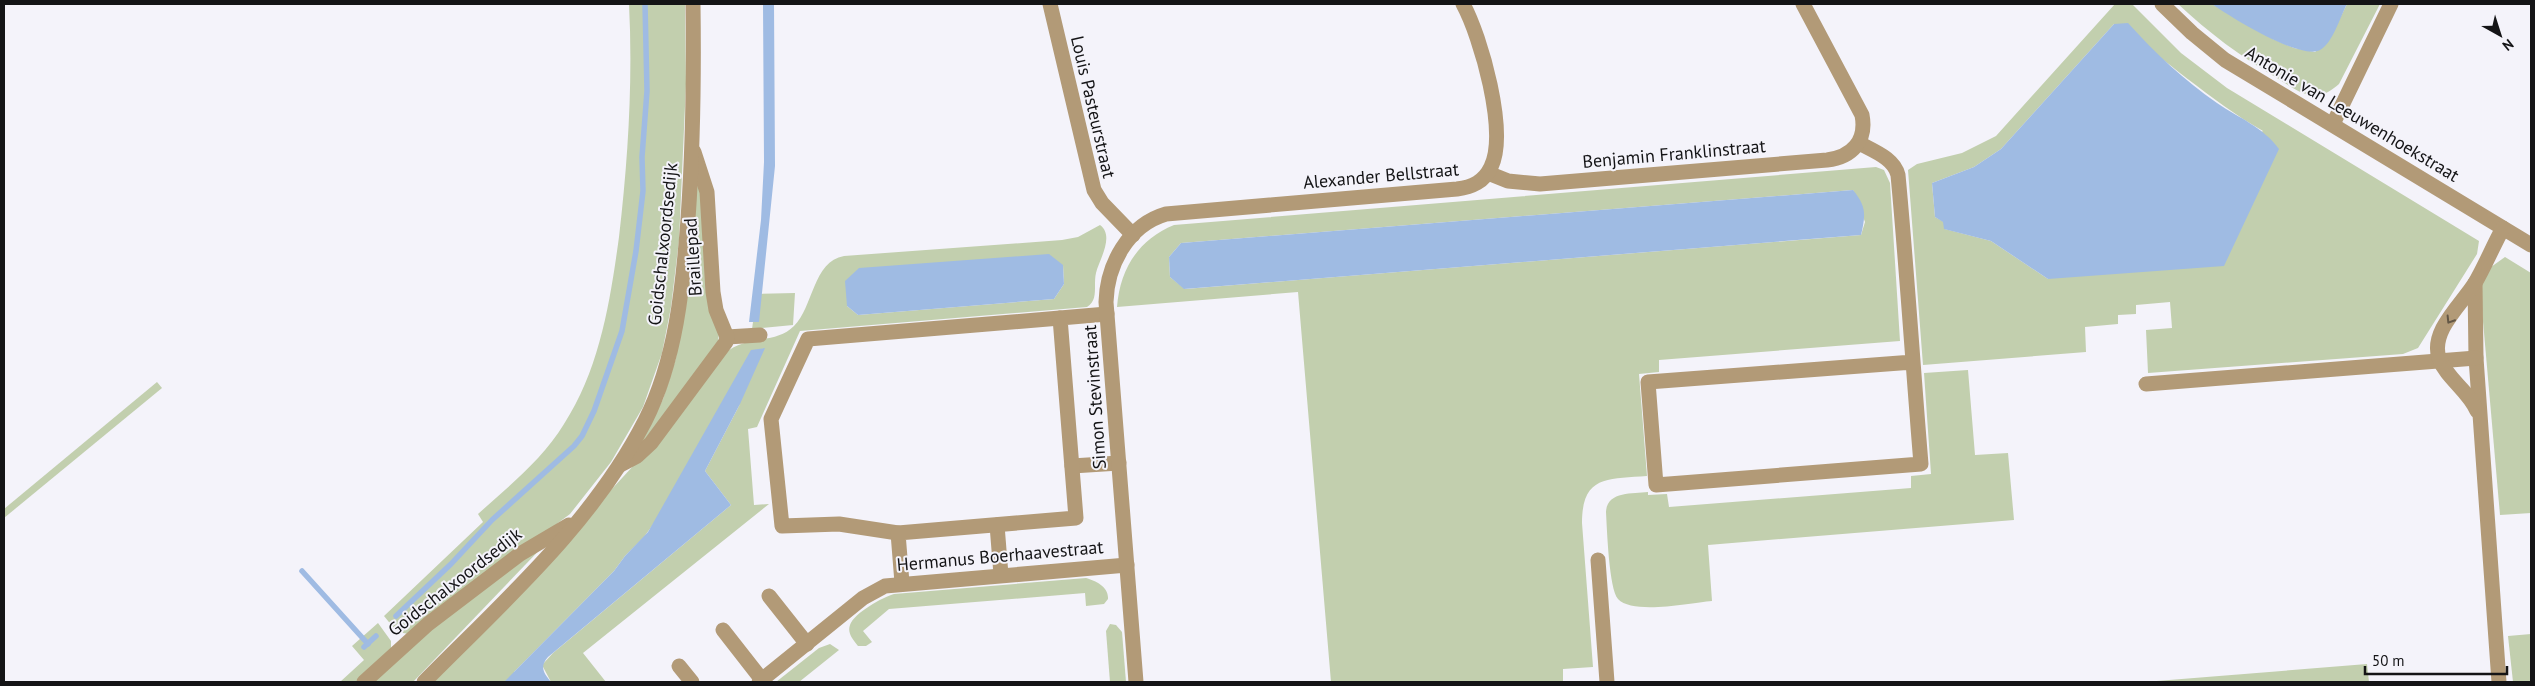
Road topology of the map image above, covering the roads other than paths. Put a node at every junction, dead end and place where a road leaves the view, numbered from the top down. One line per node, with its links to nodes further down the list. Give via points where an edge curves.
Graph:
1 (693, 4): 9 (street, Goidschalxoordsedijk)
2 (1050, 4): 12 (street, Louis Pasteurstraat, via 1094,190)
3 (1463, 4): 10 (street, via 1480,42 1492,94 1495,150)
4 (1803, 4): 8 (street, via 1859,107 1864,124)
5 (2162, 4): 7 (street, Antonie van Leeuwenhoekstraat, via 2225,60)
6 (2391, 4): 7 (street)
7 (2333, 124): 11 (street, Antonie van Leeuwenhoekstraat)
8 (1859, 143): 10 (street, Benjamin Franklinstraat, via 1848,155 1835,159 1550,183 1508,182); 21 (street, via 1888,160 1897,171)
9 (692, 146): 18 (street, Braillepad, via 705,182 713,292 716,310); 26 (street, Goidschalxoordsedijk, via 684,261 669,354 652,406)
10 (1488, 173): 12 (street, Alexander Bellstraat, via 1477,184 1464,188 1172,212 1154,219)
11 (2503, 228): 13 (street, Antonie van Leeuwenhoekstraat); 14 (street)
12 (1133, 235): 15 (street, Simon Stevinstraat, via 1115,259 1109,275)
13 (2531, 245)
14 (2475, 283): 19 (street); 20 (street, one-way to 20, via 2440,336)
15 (1108, 314): 16 (street); 24 (street, Simon Stevinstraat)
16 (1060, 318): 25 (street); 29 (street, via 808,339 771,419 782,526 839,524)
17 (760, 335): 18 (street)
18 (727, 336): 26 (street, via 725,346 651,443)
19 (2476, 358): 20 (street); 23 (street)
20 (2440, 360): 22 (street); 23 (street, via 2471,399)
21 (1913, 362): 21 (street, via 1921,464 1656,484 1648,382)
22 (2146, 384)
23 (2480, 422): 44 (street)
24 (1119, 463): 25 (street); 31 (street, Simon Stevinstraat)
25 (1072, 466): 28 (street, via 1076,518)
26 (618, 467): 27 (street, Goidschalxoordsedijk)
27 (577, 521): 39 (street, Goidschalxoordsedijk, via 539,541 513,560 417,633); 40 (street, Goidschalxoordsedijk)
28 (997, 525): 29 (street); 32 (street)
29 (898, 533): 33 (street)
30 (1598, 560): 43 (street)
31 (1127, 564): 32 (street, Hermanus Boerhaavestraat); 42 (street)
32 (1001, 575): 33 (street, Hermanus Boerhaavestraat)
33 (902, 583): 36 (street, Hermanus Boerhaavestraat, via 875,590)
34 (769, 596): 36 (street)
35 (723, 630): 38 (street)
36 (806, 644): 38 (street, Hermanus Boerhaavestraat)
37 (679, 666): 41 (street)
38 (761, 681)
39 (364, 682)
40 (424, 682)
41 (692, 682)
42 (1136, 682)
43 (1607, 682)
44 (2499, 682)

